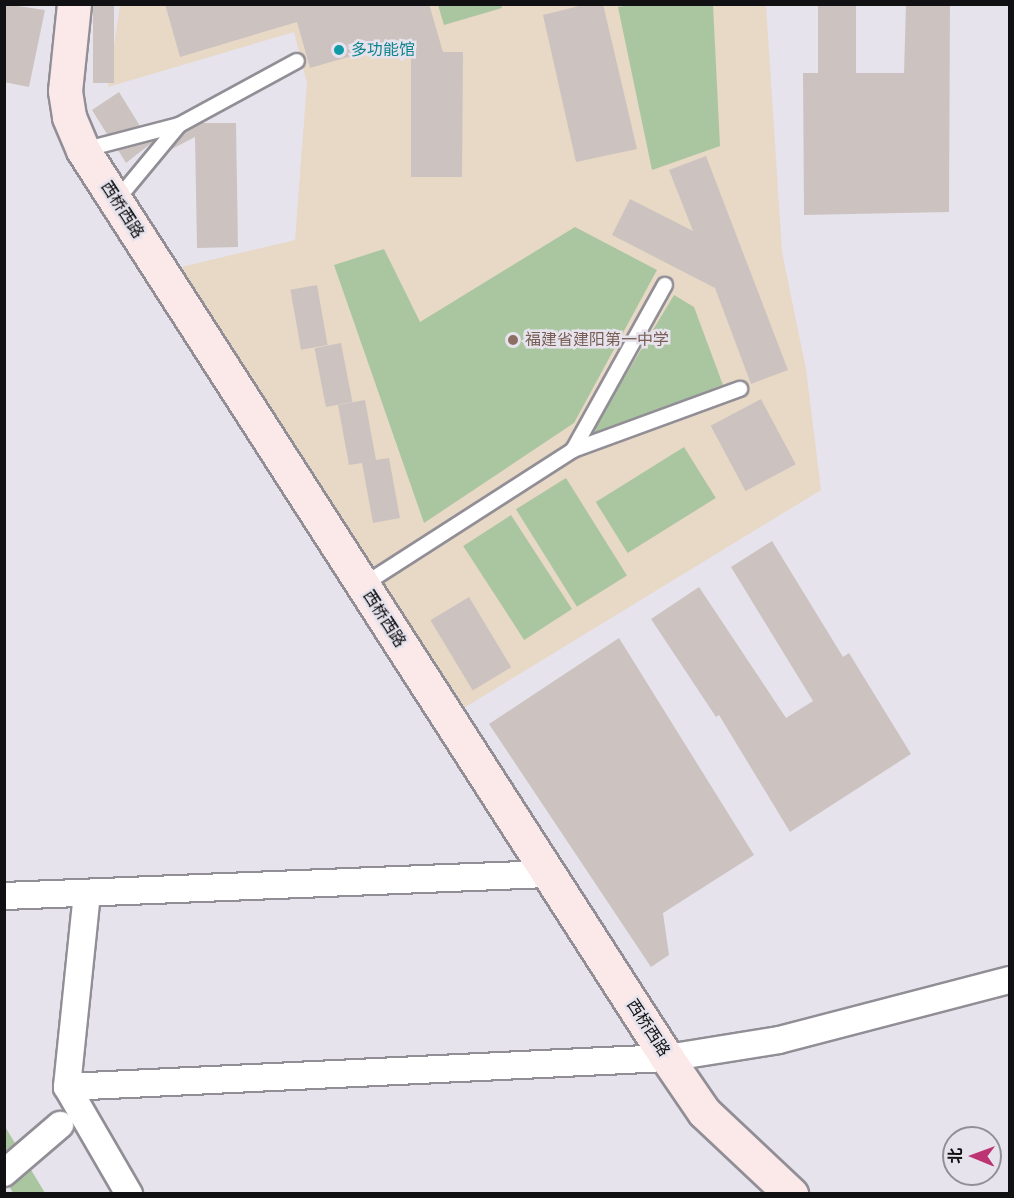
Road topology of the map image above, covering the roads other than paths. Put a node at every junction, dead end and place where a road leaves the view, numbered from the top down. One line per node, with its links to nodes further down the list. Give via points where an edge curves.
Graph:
1 (74, 4): 4 (main road, 西桥西路, via 65,91 69,117)
2 (297, 62): 3 (lane)
3 (179, 125): 4 (lane); 5 (lane)
4 (83, 150): 5 (main road, 西桥西路)
5 (116, 201): 9 (main road, 西桥西路)
6 (665, 285): 8 (lane)
7 (740, 389): 8 (lane)
8 (573, 450): 9 (lane)
9 (363, 585): 10 (main road, 西桥西路)
10 (548, 874): 11 (street); 14 (main road, 西桥西路)
11 (87, 893): 12 (street); 15 (street)
12 (4, 896)
13 (1010, 980): 14 (street, via 779,1040)
14 (667, 1058): 15 (street); 19 (main road, 西桥西路, via 704,1112)
15 (67, 1087): 18 (street)
16 (60, 1125): 17 (street)
17 (4, 1173)
18 (129, 1194)
19 (792, 1194)

